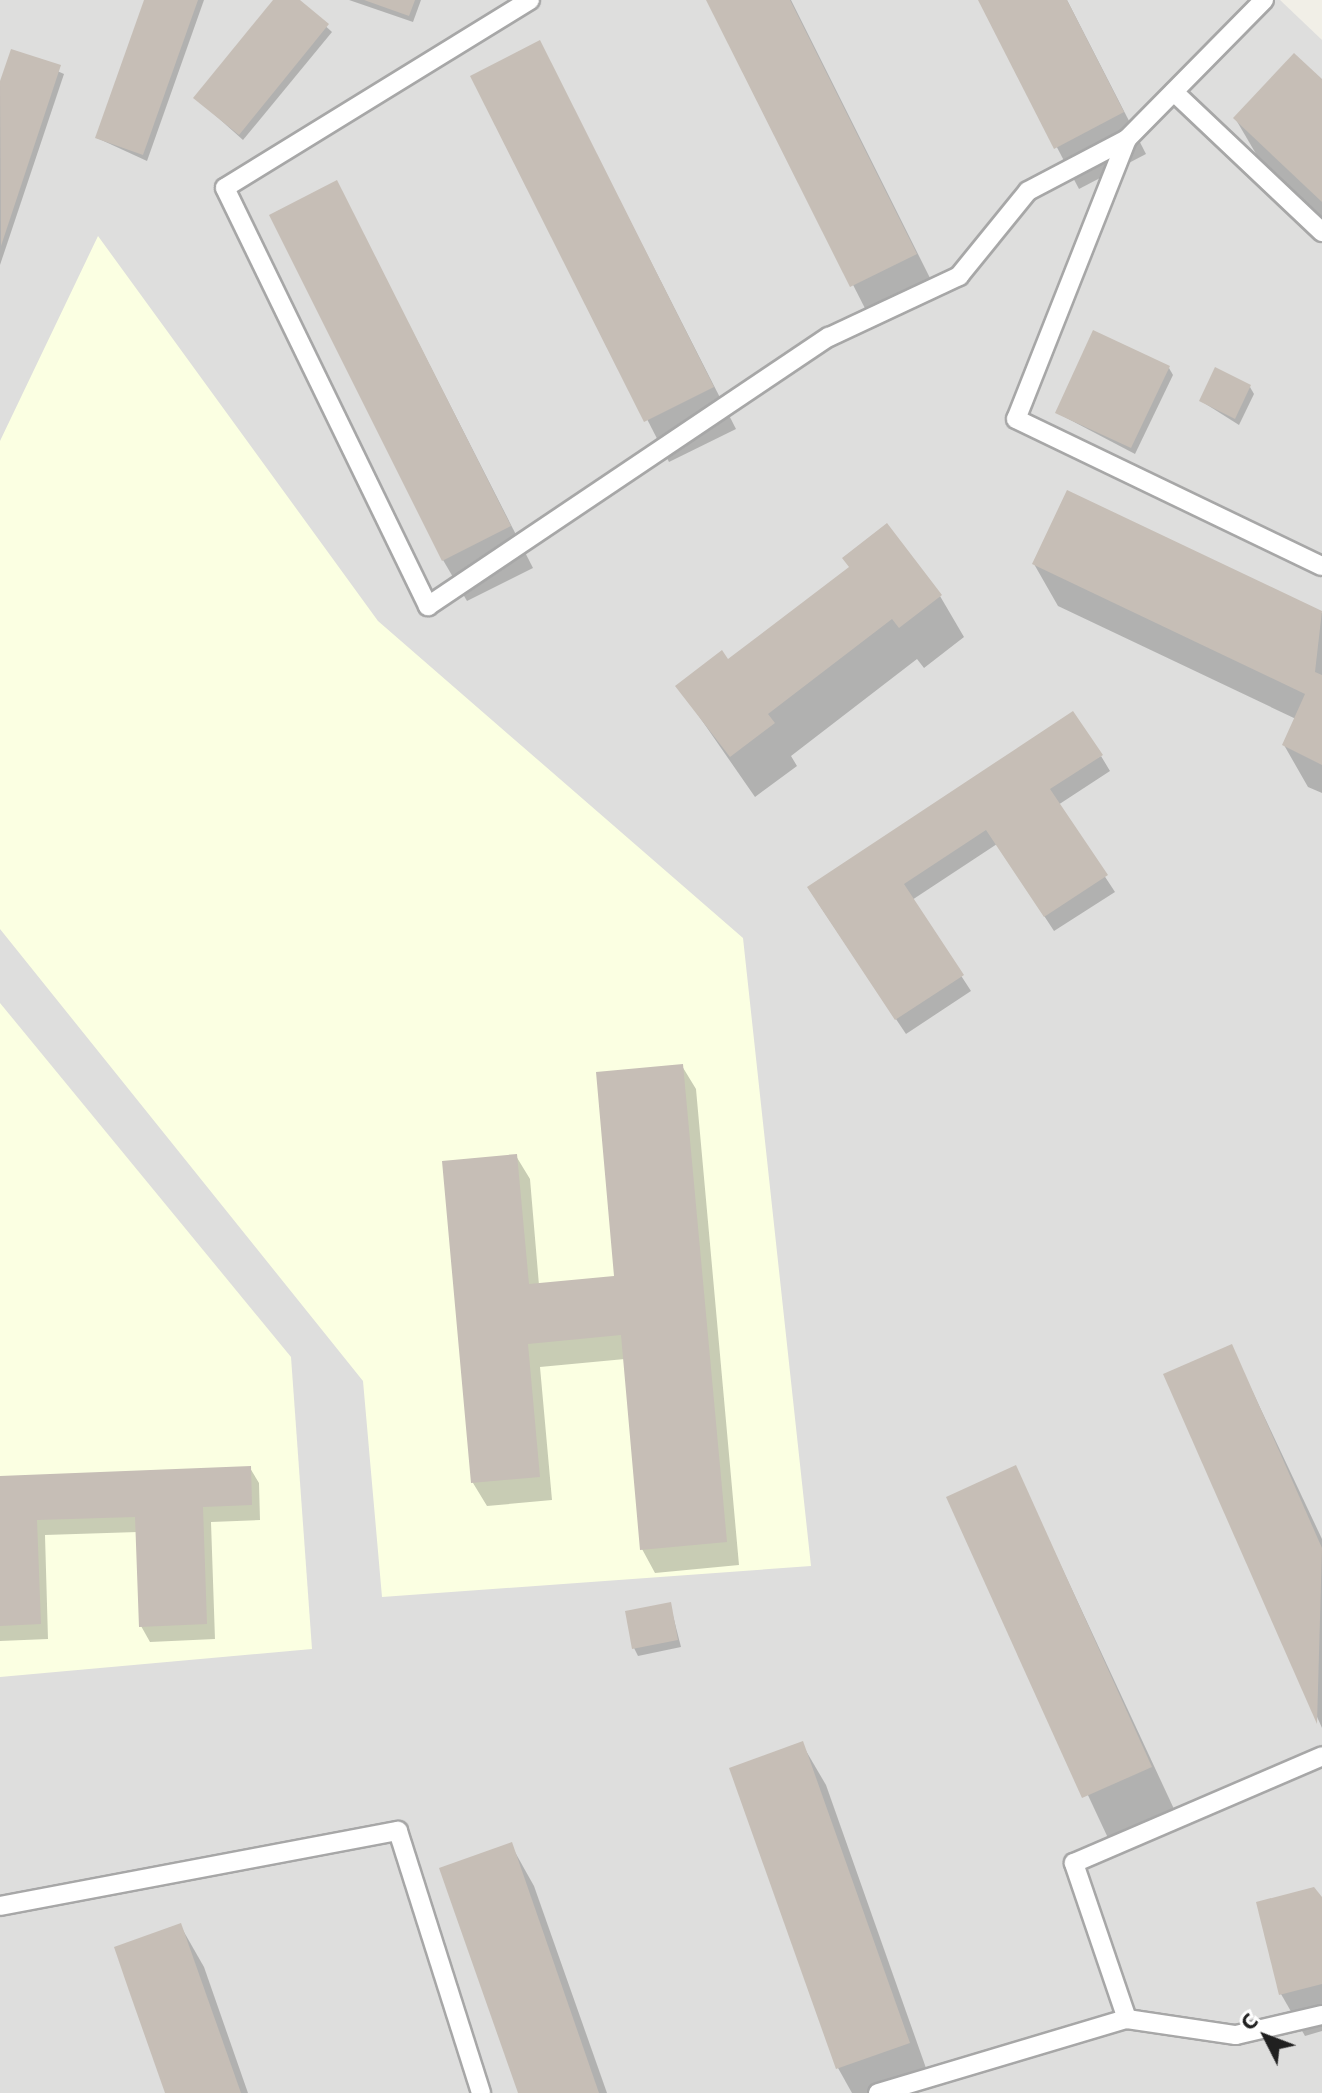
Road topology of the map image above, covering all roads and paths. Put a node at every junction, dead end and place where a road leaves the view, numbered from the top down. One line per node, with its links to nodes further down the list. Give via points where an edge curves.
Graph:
1 (530, 0): 4 (lane, via 225,188 428,606 829,337 959,276 1028,191)
2 (1264, 0): 3 (lane)
3 (1174, 92): 4 (lane); 5 (lane)
4 (1127, 139): 6 (lane, via 1016,419)
5 (1322, 232)
6 (1322, 566)
7 (1322, 1756): 10 (lane, via 1074,1863)
8 (0, 1906): 11 (lane, via 398,1831)
9 (1322, 2015): 10 (lane, via 1236,2035)
10 (1127, 2019): 12 (lane)
11 (481, 2093)
12 (878, 2093)

